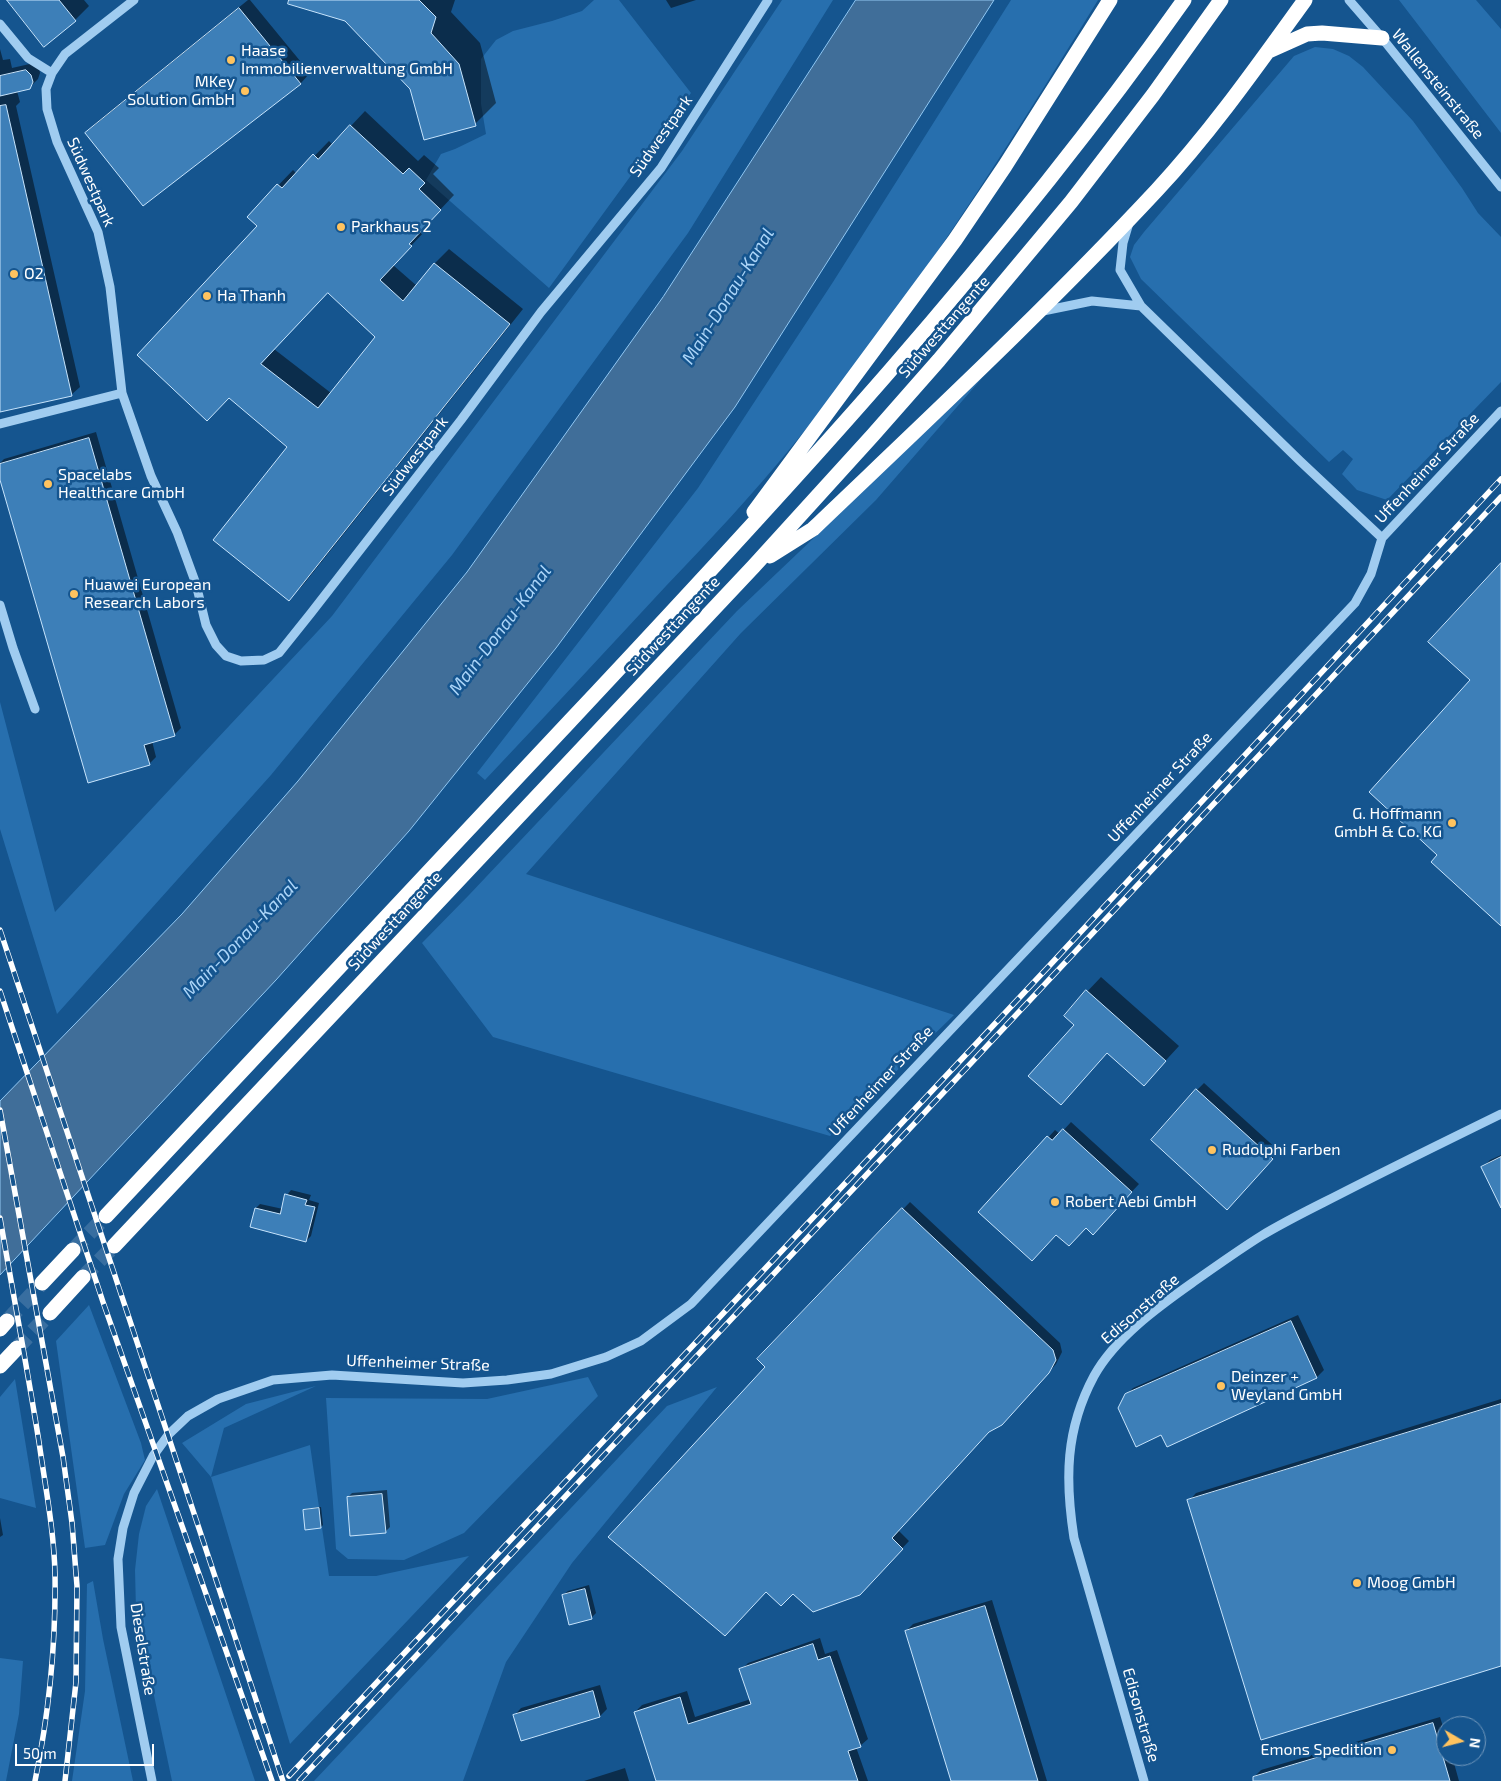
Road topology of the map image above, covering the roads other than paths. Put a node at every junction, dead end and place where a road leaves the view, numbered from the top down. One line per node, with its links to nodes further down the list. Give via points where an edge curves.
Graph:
1 (134, 0): 11 (street, Südwestpark, via 65,54)
2 (768, 0): 16 (street, Südwestpark, via 661,168 541,312 450,435 279,653 264,660 241,661 226,656 216,645 206,624 177,532 151,476)
3 (1110, 0): 21 (highway, via 955,240)
4 (1184, 0): 21 (highway, Südwesttangente, via 1125,82 988,255 847,421)
5 (1221, 0): 20 (highway, Südwesttangente, via 1123,135 1005,282)
6 (1305, 0): 10 (highway)
7 (1349, 0): 9 (street, Wallensteinstraße)
8 (0, 24): 11 (street, via 28,58)
9 (1382, 38): 10 (highway, via 1322,32 1299,37); 12 (street, Wallensteinstraße)
10 (1268, 52): 13 (highway, via 1158,190)
11 (52, 72): 16 (street, Südwestpark, via 46,89 47,109 57,142 98,232 110,287)
12 (1501, 188)
13 (1130, 218): 14 (street, via 1120,270); 15 (highway)
14 (1141, 306): 15 (street, via 1092,300); 19 (street)
15 (1038, 312): 20 (highway, via 813,529)
16 (122, 394): 18 (street)
17 (1501, 410): 19 (street, Uffenheimer Straße)
18 (0, 424)
19 (1382, 538): 33 (street, Uffenheimer Straße, via 1371,574 1355,603 691,1304 641,1341 606,1358 551,1374 463,1383 332,1375 264,1383 218,1399 188,1416 152,1456)
20 (754, 566): 26 (highway, Südwesttangente)
21 (710, 573): 25 (highway, Südwesttangente)
22 (0, 605): 23 (street)
23 (35, 709)
24 (1501, 1114): 35 (street, Edisonstraße, via 1262,1236 1164,1303 1121,1342 1094,1376 1078,1412 1070,1445 1069,1502 1074,1538)
25 (106, 1216)
26 (114, 1246)
27 (73, 1250): 29 (highway)
28 (83, 1277): 30 (highway)
29 (42, 1283)
30 (50, 1314)
31 (17, 1348): 32 (highway)
32 (0, 1366)
33 (134, 1493): 34 (street, Dieselstraße, via 118,1559 121,1627)
34 (152, 1781)
35 (1144, 1781)

